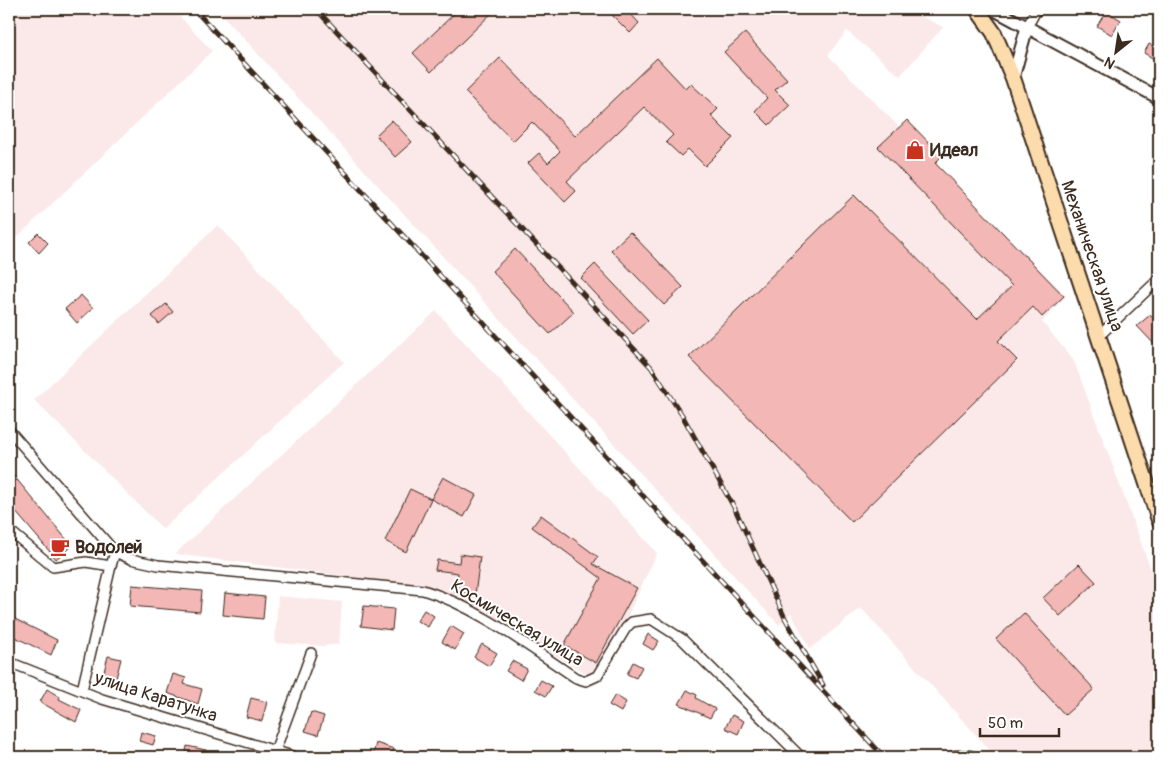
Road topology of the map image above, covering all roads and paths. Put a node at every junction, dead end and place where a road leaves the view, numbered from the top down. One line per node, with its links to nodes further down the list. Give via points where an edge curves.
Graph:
1 (977, 9): 5 (main road, Механическая улица, via 994,33)
2 (993, 9): 4 (street)
3 (1037, 9): 4 (street)
4 (1027, 27): 5 (street); 6 (street)
5 (1013, 78): 8 (main road, Механическая улица)
6 (1159, 98)
7 (1159, 278): 8 (street)
8 (1099, 336): 10 (main road, Механическая улица)
9 (9, 430): 12 (street)
10 (1159, 520)
11 (9, 530): 13 (street, via 53,566 86,562)
12 (115, 552): 13 (street); 19 (street, Космическая улица, via 158,565 423,590 442,596 500,628 586,682 597,676 632,622 651,619 682,639)
13 (111, 566): 16 (street)
14 (311, 654): 17 (street)
15 (9, 662): 16 (street, улица Каратунка)
16 (82, 690): 17 (street, улица Каратунка, via 102,699)
17 (275, 750): 18 (street, улица Каратунка)
18 (296, 757)
19 (801, 757)
20 (955, 757): 21 (street)
21 (970, 757)

